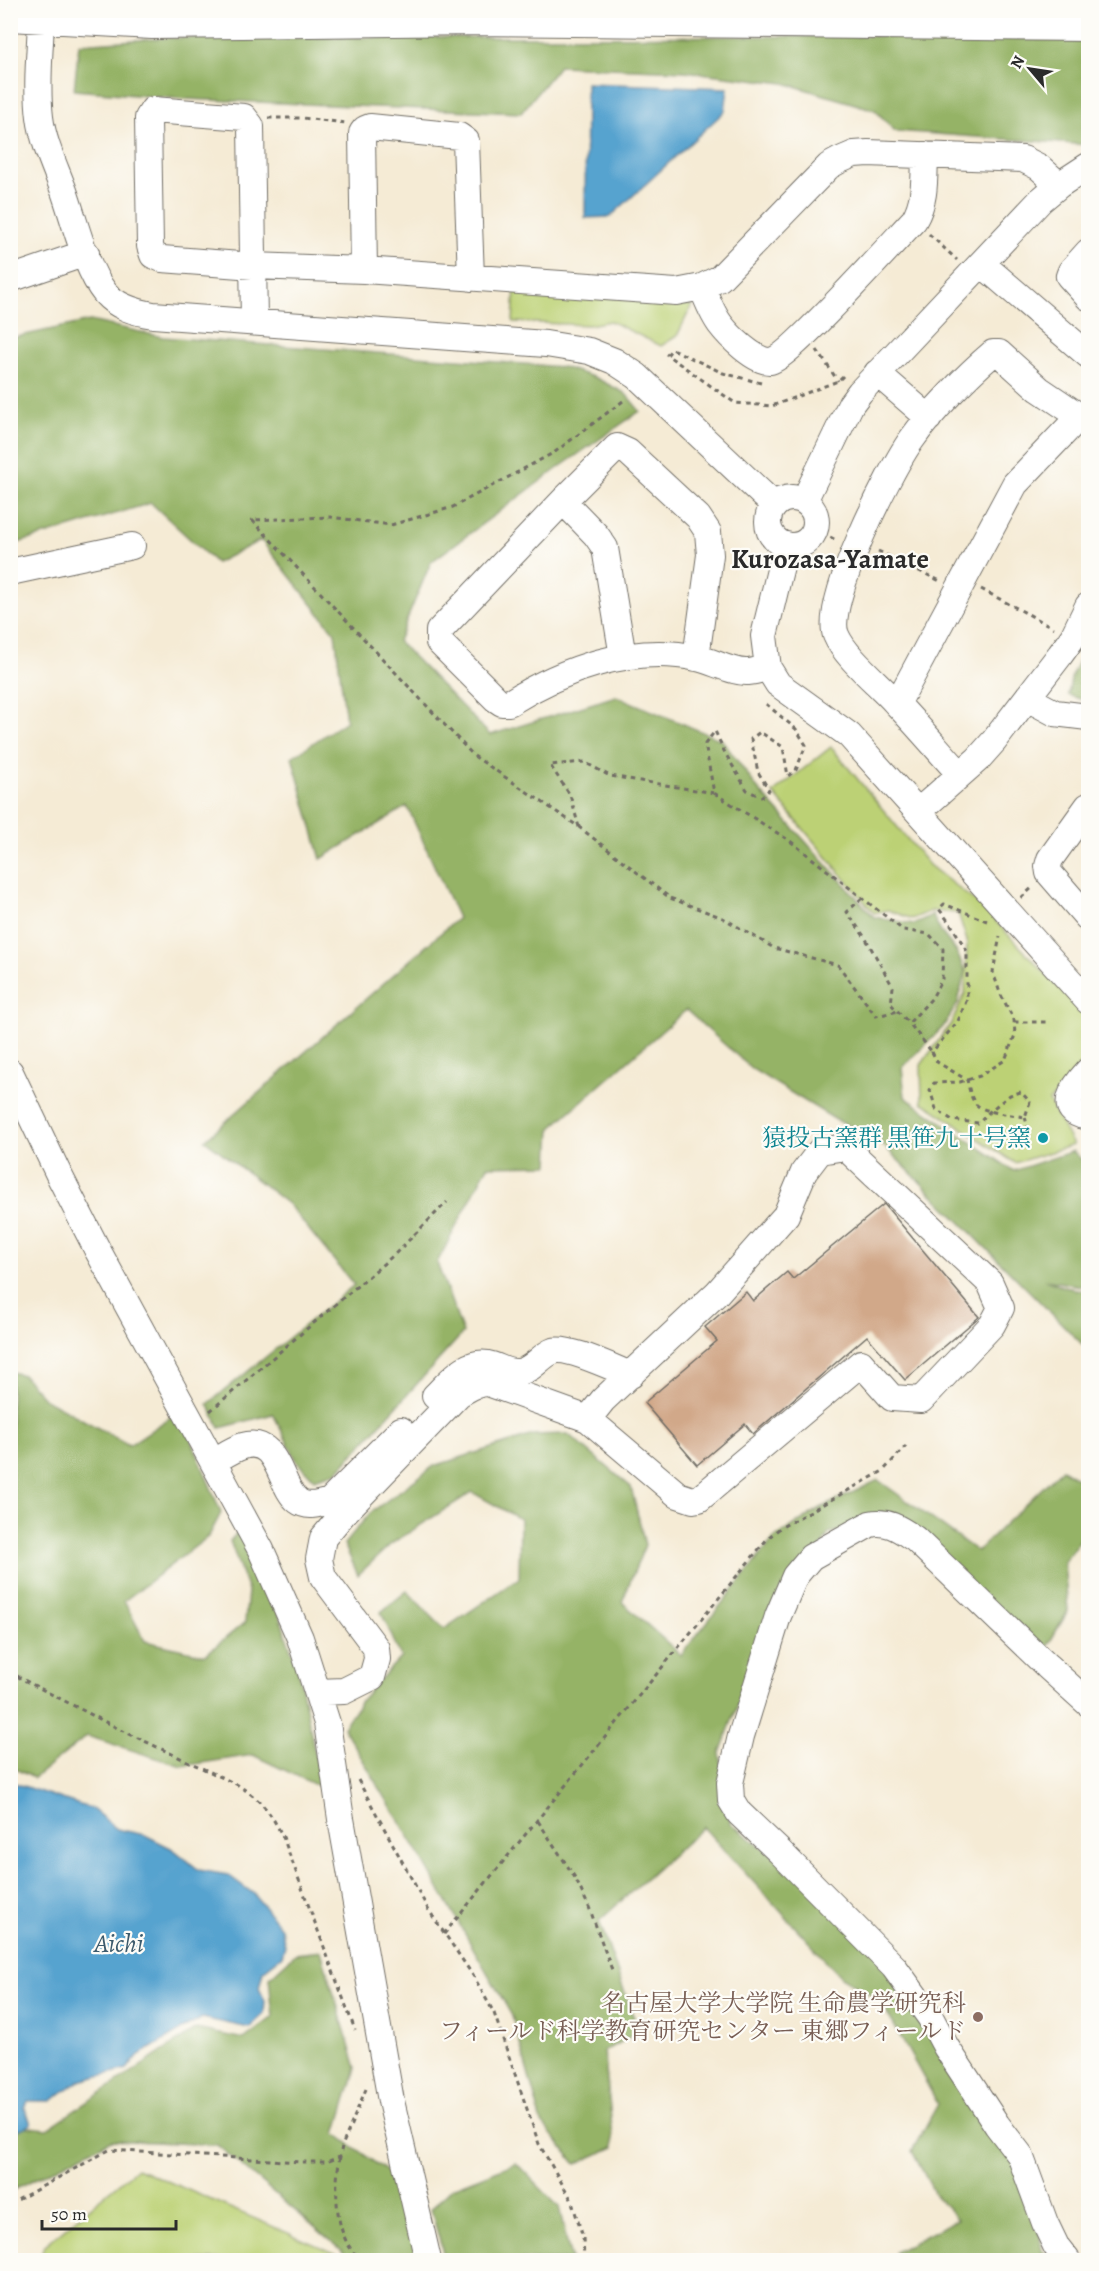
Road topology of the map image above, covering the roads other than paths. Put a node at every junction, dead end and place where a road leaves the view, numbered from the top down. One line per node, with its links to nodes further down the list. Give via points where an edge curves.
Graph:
1 (10, 18): 2 (street)
2 (41, 20): 3 (street, via 152,26 511,22); 8 (street, via 41,124)
3 (1089, 28)
4 (925, 155): 6 (street, via 1023,159); 14 (street, via 854,154 829,166 720,278); 14 (street, via 924,194 914,220 799,342 777,360 754,357 721,325)
5 (1089, 166): 6 (street)
6 (1059, 185): 10 (street)
7 (1089, 252): 15 (street, via 1069,276)
8 (86, 254): 13 (street); 16 (street, via 99,285 126,309 153,315)
9 (253, 266): 9 (street, via 153,255 148,118 154,110 244,117 249,121); 11 (street); 16 (street)
10 (977, 269): 17 (street); 18 (street)
11 (364, 270): 12 (street); 12 (street, via 362,133 370,127 459,136 466,141)
12 (471, 278): 14 (street, via 667,292)
13 (10, 279)
14 (702, 287)
15 (1089, 297)
16 (254, 322): 23 (street, via 546,344 589,351 614,361 643,381)
17 (1085, 345)
18 (878, 373): 19 (street); 22 (street, via 851,404)
19 (929, 418): 20 (street, via 994,352); 32 (street, via 911,440 856,545 836,610 835,630 840,644)
20 (1084, 420): 32 (street, via 1016,484)
21 (563, 501): 28 (street, via 605,548); 28 (street, via 439,631 438,639 504,703 559,676); 29 (street, via 614,448 621,448 704,524 711,547)
22 (804, 501): 23 (street, via 789,498); 24 (street, via 813,512 814,530 800,544)
23 (774, 505): 24 (street, via 768,527)
24 (786, 545): 30 (street, via 764,636)
25 (132, 546): 26 (street)
26 (10, 572)
27 (1089, 606): 31 (street, via 1073,637)
28 (623, 657): 29 (street)
29 (696, 658): 30 (street, via 744,672)
30 (768, 668): 36 (street, via 778,684 849,735)
31 (1027, 698): 33 (street, via 1055,713); 34 (street, via 994,741)
32 (897, 704): 34 (street)
33 (1089, 717)
34 (960, 774): 36 (street)
35 (1089, 807): 37 (street, via 1048,866 1049,873)
36 (919, 811): 38 (street, via 1005,919)
37 (1089, 918)
38 (1089, 1001)
39 (1089, 1071): 41 (street, via 1075,1084 1069,1098 1075,1112)
40 (10, 1072): 44 (street, via 93,1242)
41 (1089, 1117)
42 (631, 1375): 43 (street); 43 (street, via 717,1293 786,1215 804,1172 820,1150 845,1147 990,1283 1001,1308 992,1325 921,1400 891,1398 861,1364 699,1499 678,1495); 44 (street, via 558,1350 516,1373 486,1363 471,1364 330,1501 319,1504 298,1501 274,1459 260,1446 244,1445)
43 (588, 1419): 45 (street, via 488,1383 476,1384 459,1394 323,1538 319,1559 323,1577 376,1648 377,1659 372,1677 344,1691)
44 (213, 1461): 45 (street, via 261,1550 300,1638)
45 (318, 1692): 47 (street, via 327,1723 391,2101)
46 (1089, 1703): 48 (street, via 915,1539 889,1523 878,1522 811,1557 795,1576 778,1616 729,1783 731,1800 739,1813 894,1967 924,2009 1020,2155 1045,2223)
47 (428, 2260)
48 (1067, 2260)

